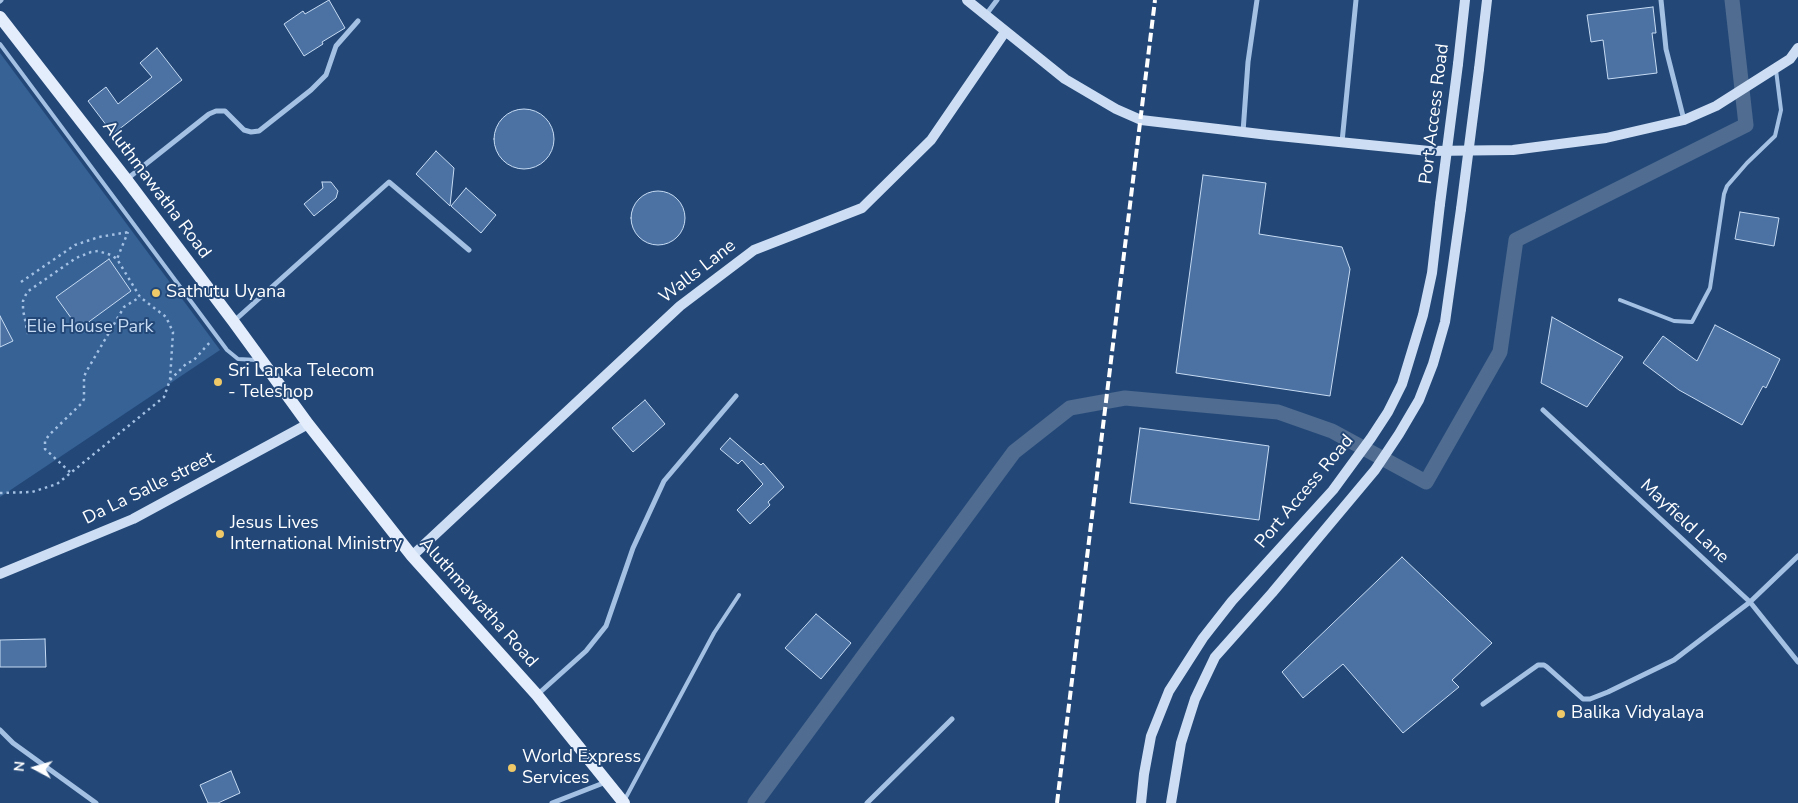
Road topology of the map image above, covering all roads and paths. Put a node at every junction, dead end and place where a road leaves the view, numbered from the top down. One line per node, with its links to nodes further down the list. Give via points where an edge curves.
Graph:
1 (967, 0): 8 (main road)
2 (997, 0): 8 (street)
3 (1257, 0): 17 (street)
4 (1356, 0): 18 (street)
5 (1465, 0): 52 (main road, Port Access Road, bridge, via 1432,273 1402,384 1388,412 1333,490 1232,600 1169,691 1151,736)
6 (1487, 0): 53 (main road, bridge, via 1451,286 1434,364 1419,400 1374,470 1214,657 1180,743)
7 (1661, 0): 16 (street, via 1666,49)
8 (985, 16): 11 (main road)
9 (0, 17): 19 (main road, Aluthmawatha Road)
10 (358, 22): 19 (street, via 336,46 326,75 259,131 244,130 225,111 216,111)
11 (1005, 32): 17 (main road, via 1065,79 1141,120); 37 (main road, Walls Lane, via 931,140 862,208 754,250 680,306)
12 (0, 44): 20 (lane)
13 (1798, 48): 14 (main road)
14 (1794, 60): 15 (main road)
15 (1774, 70): 16 (main road, via 1716,106); 26 (lane, via 1781,110 1774,136 1727,186 1710,288 1692,322 1674,321)
16 (1684, 120): 18 (main road, via 1606,138 1513,150 1429,151)
17 (1243, 132): 18 (main road)
18 (1342, 142)
19 (126, 179): 27 (main road, Aluthmawatha Road)
20 (137, 228): 21 (path); 29 (lane)
21 (128, 232): 23 (path); 24 (path, via 75,245)
22 (470, 250): 27 (street, via 389,182)
23 (117, 259): 25 (path); 28 (path, via 98,251 91,252 76,258 27,292 23,310)
24 (21, 282)
25 (140, 297): 31 (path, via 166,316 173,332); 35 (path, via 124,307 86,372 82,403 45,441 45,449)
26 (1620, 300)
27 (233, 321): 30 (main road, Aluthmawatha Road)
28 (28, 334)
29 (217, 335): 30 (lane, via 238,359); 31 (path, via 194,361 187,363)
30 (261, 359): 34 (main road, Aluthmawatha Road)
31 (170, 380): 35 (path, via 164,397)
32 (736, 396): 43 (street, via 664,481 633,548 606,626 586,652)
33 (1543, 410): 41 (street, Mayfield Lane)
34 (308, 424): 37 (main road, Aluthmawatha Road); 39 (main road, Da La Salle street, via 133,518)
35 (71, 473): 36 (path, via 58,484 32,492)
36 (0, 493)
37 (412, 556): 43 (main road, Aluthmawatha Road)
38 (1798, 556): 41 (street)
39 (0, 574)
40 (739, 595): 50 (lane, via 714,633)
41 (1750, 602): 42 (street, Mayfield Lane); 44 (street, via 1674,660 1600,696 1583,699 1547,667 1538,665)
42 (1798, 662)
43 (537, 695): 47 (main road, Aluthmawatha Road)
44 (1483, 704)
45 (952, 719): 51 (street)
46 (0, 730): 48 (street)
47 (606, 782): 49 (street); 50 (main road, Aluthmawatha Road)
48 (96, 803)
49 (552, 803)
50 (623, 803)
51 (867, 803)
52 (1141, 803)
53 (1171, 803)

